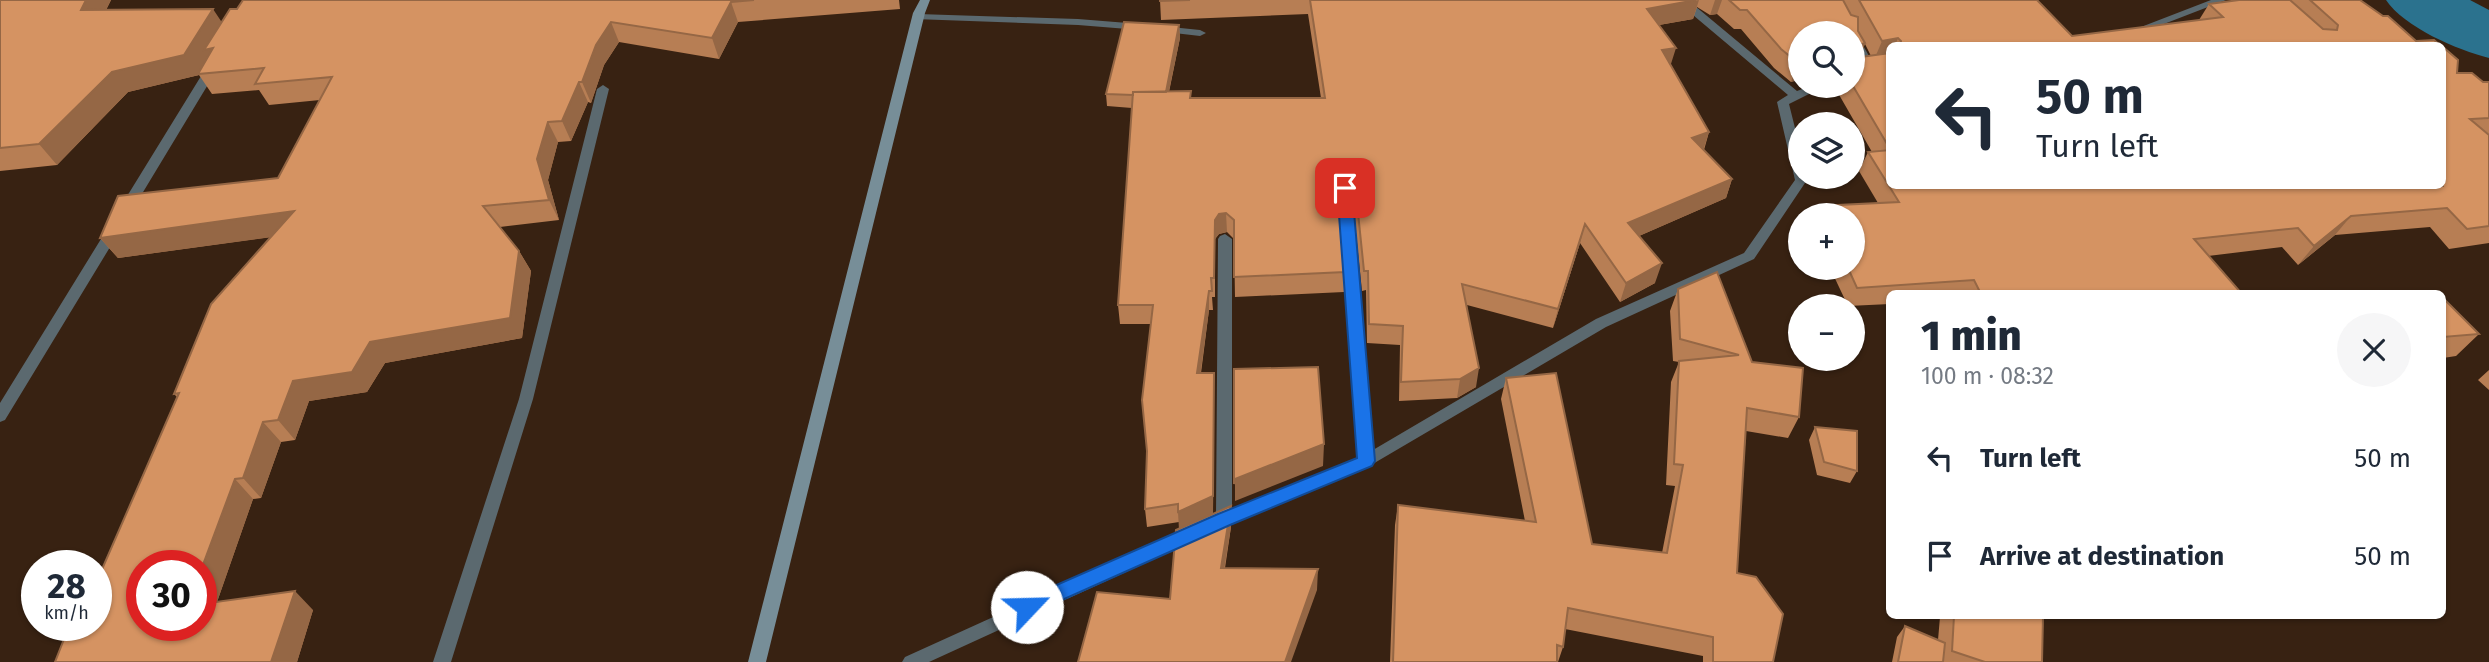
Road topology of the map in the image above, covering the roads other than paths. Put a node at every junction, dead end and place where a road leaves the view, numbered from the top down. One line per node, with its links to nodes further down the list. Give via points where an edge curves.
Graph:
1 (925, 0): 4 (main road)
2 (1671, 0): 11 (street, via 1691,8)
3 (2221, 0): 6 (street)
4 (918, 17): 5 (street, via 1078,22); 19 (main road)
5 (1200, 33)
6 (2124, 36)
7 (1865, 53): 9 (street, via 1874,66)
8 (217, 60): 15 (street)
9 (1865, 68)
10 (603, 89): 18 (street, via 526,399)
11 (1788, 89)
12 (1792, 98): 16 (street, via 1783,102 1801,180 1749,256 1601,323)
13 (1345, 188): 16 (street)
14 (1225, 239): 17 (street)
15 (0, 416)
16 (1366, 461): 17 (street)
17 (1224, 520): 20 (street)
18 (442, 662)
19 (757, 662)
20 (911, 662)

